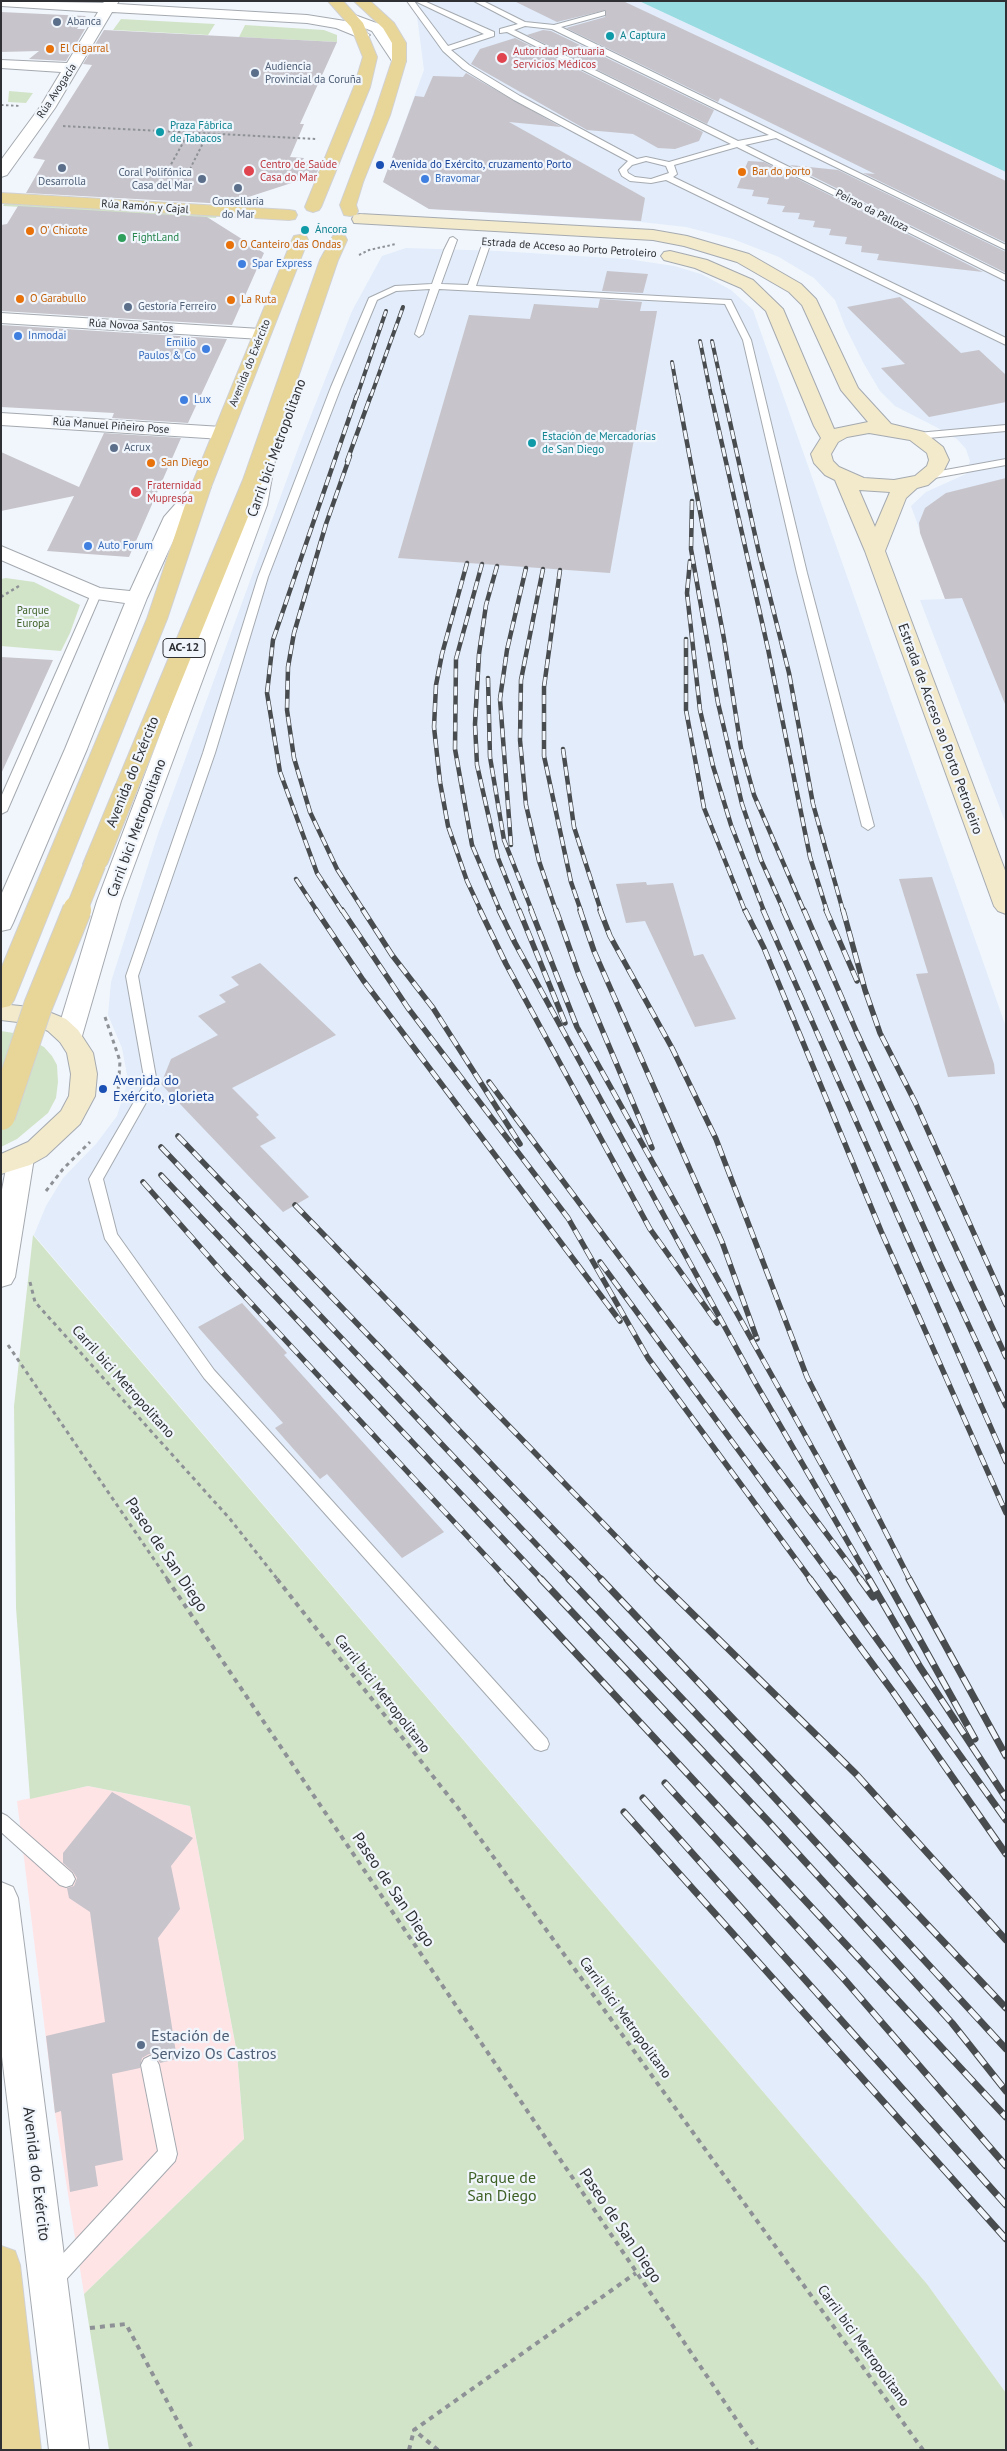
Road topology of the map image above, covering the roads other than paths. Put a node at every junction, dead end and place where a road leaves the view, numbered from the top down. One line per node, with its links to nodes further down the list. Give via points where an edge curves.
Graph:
1 (335, 1): 12 (main road)
2 (361, 1): 19 (main road, via 389,26 400,43)
3 (410, 1): 18 (lane)
4 (418, 1): 16 (lane)
5 (477, 1): 13 (lane, Peirao da Palloza)
6 (1, 2): 7 (street)
7 (110, 4): 11 (street); 21 (street, Rúa Avogacía)
8 (321, 4): 9 (street)
9 (283, 12): 11 (street); 12 (street)
10 (602, 13): 14 (lane, Peirao da Palloza)
11 (259, 15): 17 (street, via 329,21 351,27)
12 (351, 18): 17 (main road); 19 (street, via 377,28)
13 (524, 24): 14 (lane, Peirao da Palloza); 15 (lane, Peirao da Palloza)
14 (554, 27): 22 (lane, Peirao da Palloza)
15 (507, 30): 16 (lane, Peirao da Palloza); 23 (lane, Peirao da Palloza)
16 (491, 34): 18 (lane, Peirao da Palloza)
17 (363, 35): 29 (main road, via 370,57 362,88)
18 (446, 49): 24 (lane, via 488,82)
19 (399, 61): 31 (main road, via 348,205)
20 (1, 64): 21 (street)
21 (72, 68): 26 (street, Rúa Avogacía)
22 (776, 136): 23 (lane); 36 (lane, Peirao da Palloza)
23 (738, 144): 25 (lane); 39 (lane, Peirao da Palloza)
24 (635, 161): 25 (lane, via 655,160); 27 (lane, via 624,166 623,170 630,177 651,181)
25 (669, 164): 27 (lane, via 674,172)
26 (1, 172)
27 (668, 178): 45 (lane)
28 (1, 198): 32 (main road, Rúa Ramón y Cajal)
29 (313, 207): 31 (main road, via 337,207); 32 (main road)
30 (1, 211): 32 (main road, Rúa Ramón y Cajal)
31 (356, 221): 33 (main road, Estrada de Acceso ao Porto Petroleiro); 34 (main road)
32 (299, 234): 34 (main road); 43 (main road, Avenida do Exército / AC-12)
33 (451, 235): 35 (main road, Estrada de Acceso ao Porto Petroleiro); 40 (lane); 47 (main road, Estrada de Acceso ao Porto Petroleiro, via 616,232 662,237 718,249 750,262 795,288 810,303 850,390)
34 (339, 240): 49 (main road, Avenida do Exército / AC-12, via 329,260)
35 (487, 242): 37 (main road, Estrada de Acceso ao Porto Petroleiro); 41 (lane)
36 (1006, 248)
37 (625, 250)
38 (656, 254): 52 (main road, Estrada de Acceso ao Porto Petroleiro, via 726,273 763,297 778,317 823,426)
39 (1006, 278)
40 (434, 286): 41 (lane); 44 (lane); 72 (lane, via 395,289 373,298 263,577 209,753 132,976 150,1083 96,1179 110,1235 209,1374)
41 (471, 288): 63 (lane, via 728,302 747,340 802,573)
42 (1, 318): 43 (street, Rúa Novoa Santos)
43 (261, 334): 50 (main road, Avenida do Exército / AC-12)
44 (419, 334)
45 (1006, 342)
46 (1, 419): 50 (street, Rúa Manuel Piñeiro Pose)
47 (884, 428): 51 (main road); 52 (main road, via 854,429)
48 (1006, 428): 51 (lane)
49 (270, 430): 68 (street, Avenida do Exército, via 257,505 109,901); 69 (main road, Avenida do Exército / AC-12, bridge, via 253,480 38,1006)
50 (222, 433): 57 (main road, Avenida do Exército / AC-12)
51 (917, 436): 54 (main road, via 936,451 939,460)
52 (831, 438): 55 (main road, via 824,446 824,463)
53 (1006, 462): 54 (lane)
54 (929, 476): 56 (main road)
55 (844, 478): 56 (main road, via 877,486); 59 (main road, Estrada de Acceso ao Porto Petroleiro)
56 (910, 484): 59 (main road, via 897,496)
57 (201, 487): 61 (street, Avenida do Exército, via 174,516); 66 (main road, Avenida do Exército / AC-12, via 157,619)
58 (1, 552): 60 (street)
59 (874, 552): 64 (main road, Estrada de Acceso ao Porto Petroleiro)
60 (96, 594): 61 (street); 62 (lane)
61 (137, 598): 65 (street, Avenida do Exército)
62 (1, 811)
63 (868, 826)
64 (1006, 906)
65 (1, 923)
66 (1, 1000)
67 (1, 1012): 68 (main road, via 39,1016)
68 (69, 1036): 70 (main road, via 80,1054 84,1074 82,1096 71,1118 51,1137)
69 (1, 1116)
70 (11, 1161): 71 (street)
71 (1, 1278)
72 (541, 1744)
73 (1, 1821): 74 (lane)
74 (66, 1879)
75 (1, 1898): 78 (street, Avenida do Exército)
76 (150, 2065): 78 (lane, via 168,2154)
77 (1, 2265): 79 (main road)
78 (50, 2282): 80 (street, Avenida do Exército)
79 (21, 2450)
80 (69, 2450)

